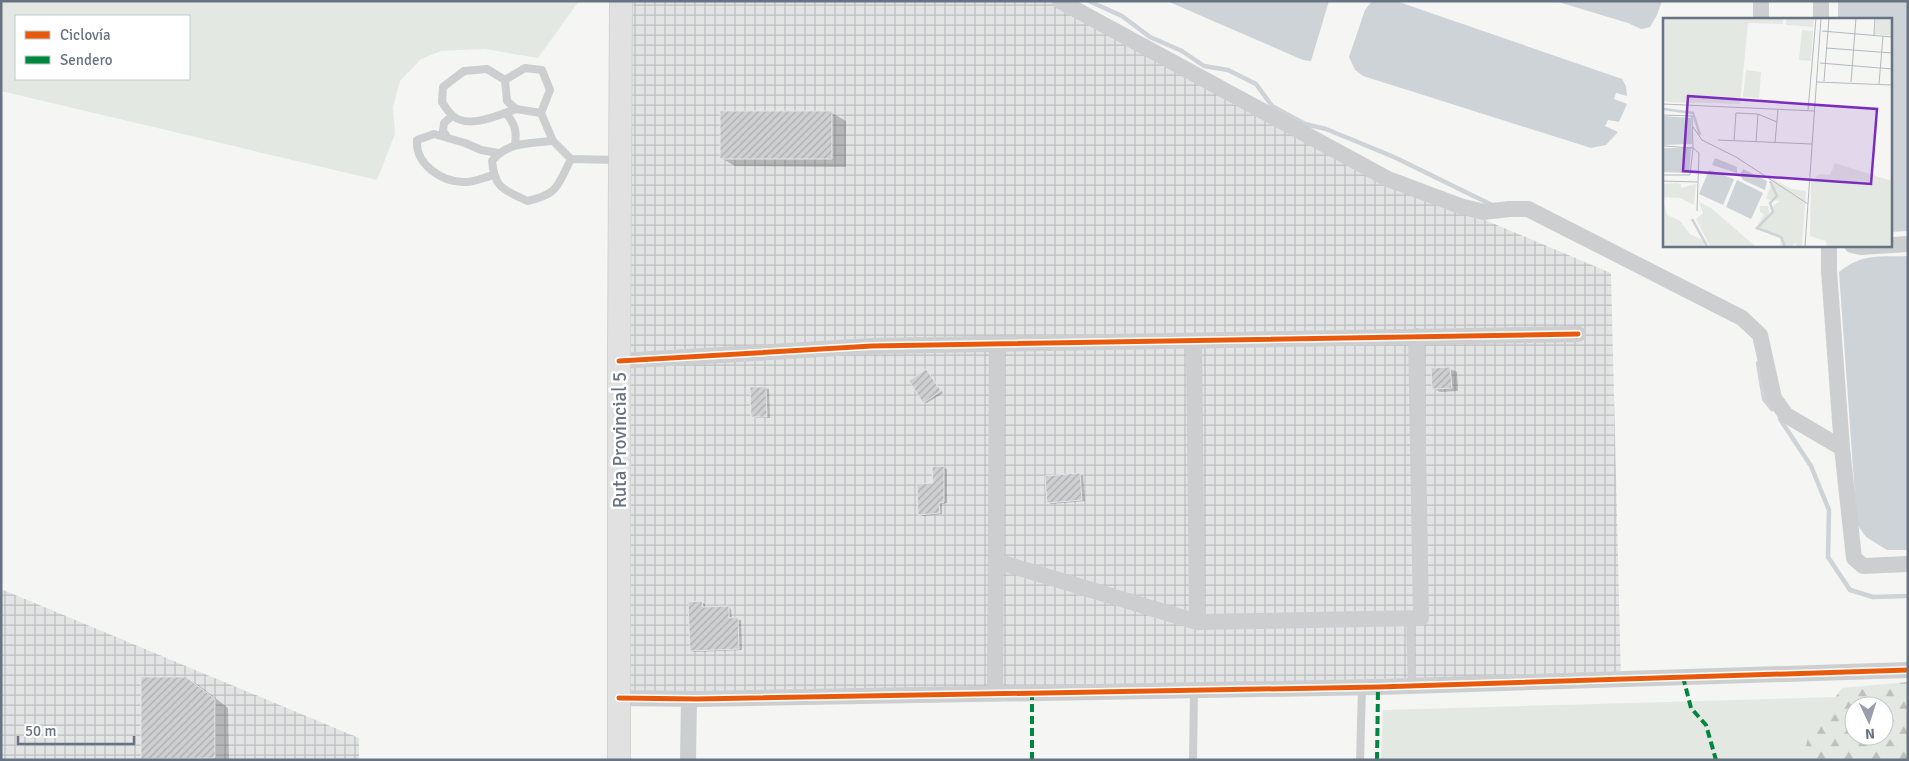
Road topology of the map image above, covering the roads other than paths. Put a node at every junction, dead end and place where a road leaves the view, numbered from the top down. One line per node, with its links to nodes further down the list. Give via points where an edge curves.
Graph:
1 (622, 1): 17 (main road, Ruta Provincial 5)
2 (1060, 1): 29 (street, via 1388,179 1484,212 1528,209 1742,318 1760,335 1774,398 1786,415)
3 (1760, 1): 5 (street)
4 (1821, 1): 6 (street)
5 (1761, 18)
6 (1821, 18)
7 (504, 80): 8 (lane, via 507,101); 10 (lane, via 525,68 542,70 550,90); 11 (lane, via 487,68 464,71 443,87 442,102)
8 (516, 109): 9 (lane); 10 (lane)
9 (506, 113): 11 (lane, via 486,120 466,121); 14 (lane, via 516,128)
10 (541, 113): 13 (lane)
11 (452, 116): 12 (lane, via 444,123 443,131)
12 (448, 138): 15 (lane); 18 (lane, via 434,134 417,140 416,150 429,168 444,178 467,182)
13 (553, 141): 14 (lane); 16 (lane)
14 (515, 145): 15 (lane)
15 (498, 153): 18 (lane, via 492,161)
16 (571, 159): 17 (lane); 18 (lane, via 557,188 546,197 527,201 500,188)
17 (620, 160): 28 (main road, Ruta Provincial 5)
18 (494, 175)
19 (1908, 244): 20 (street)
20 (1892, 245)
21 (1829, 246): 23 (street)
22 (1856, 246): 23 (street, via 1840,257)
23 (1829, 271): 29 (street)
24 (1578, 334): 25 (street)
25 (1416, 336): 26 (street); 32 (street, via 1421,618)
26 (1194, 341): 27 (street); 33 (street)
27 (997, 344): 28 (street); 30 (street)
28 (619, 356): 39 (main road, Ruta Provincial 5)
29 (1842, 448): 31 (street, via 1854,558 1864,566)
30 (996, 561): 33 (street); 38 (street)
31 (1908, 564)
32 (1410, 618): 33 (street); 35 (lane)
33 (1196, 622)
34 (1908, 670): 35 (street)
35 (1412, 686): 36 (street)
36 (1362, 688): 37 (street); 44 (lane)
37 (1194, 690): 38 (street); 43 (lane)
38 (995, 694): 40 (street)
39 (619, 698): 40 (street); 41 (main road, Ruta Provincial 5)
40 (689, 699): 42 (street)
41 (619, 760)
42 (688, 760)
43 (1193, 760)
44 (1360, 760)

